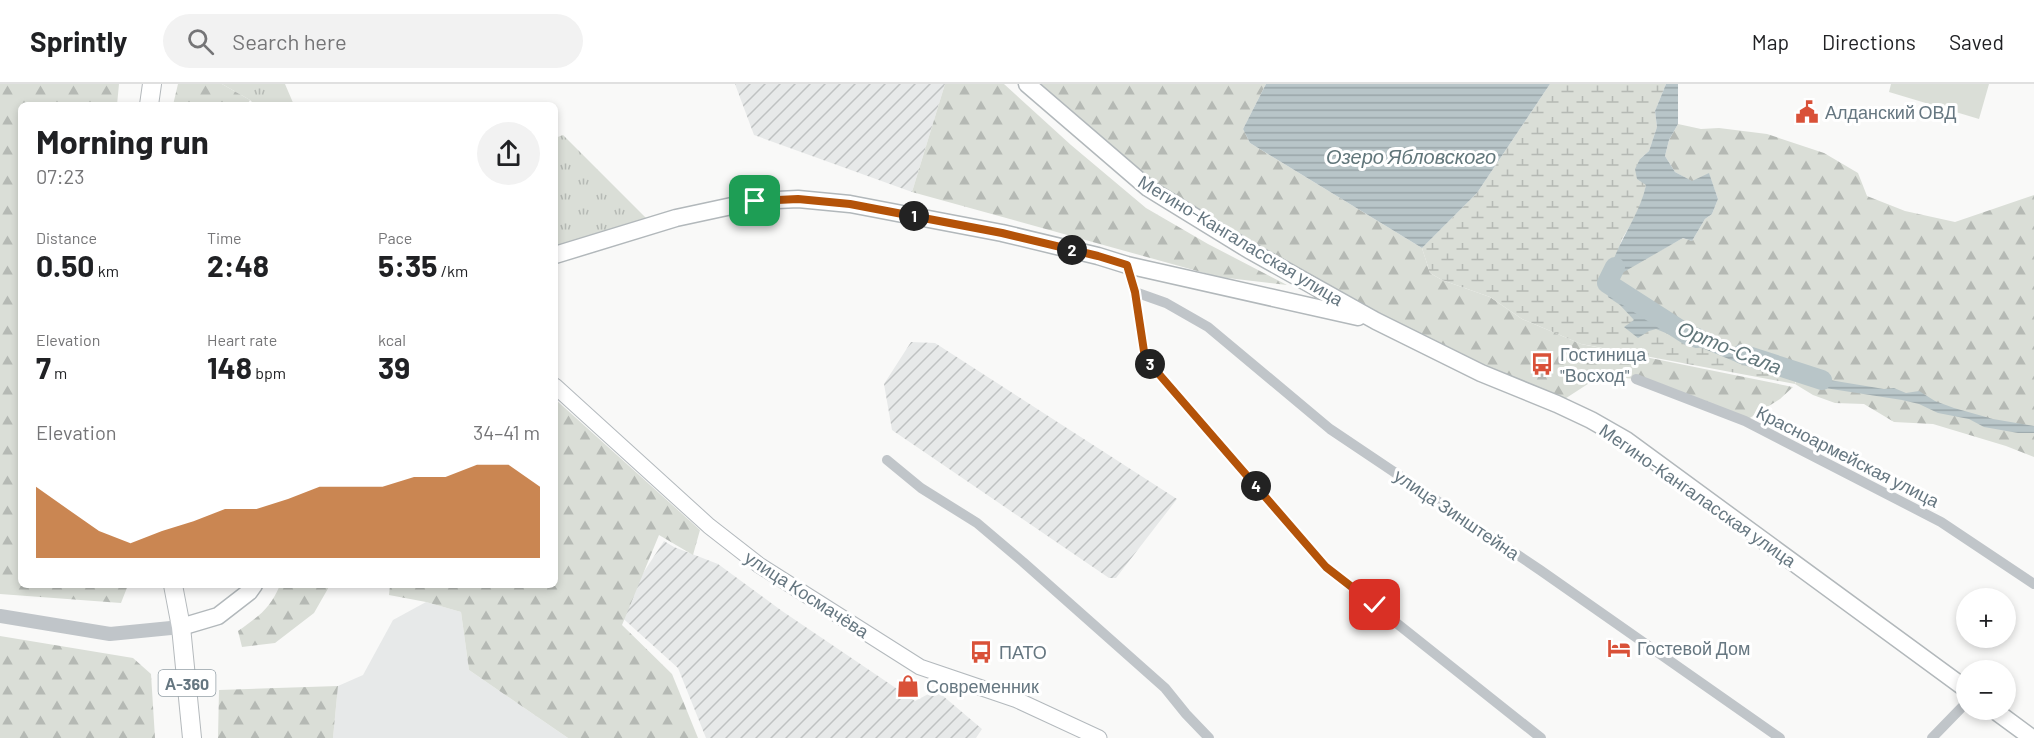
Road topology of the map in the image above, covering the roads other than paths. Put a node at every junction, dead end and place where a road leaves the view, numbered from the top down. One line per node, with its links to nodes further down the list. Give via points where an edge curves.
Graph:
1 (153, 84): 3 (highway)
2 (1027, 84): 7 (main road, Мегино-Кангаласская улица, via 1148,188)
3 (150, 102)
4 (558, 254): 5 (main road, via 676,218 755,201 798,199 850,204 1002,233)
5 (1127, 265): 6 (street); 7 (main road, Мегино-Кангаласская улица)
6 (1135, 292): 19 (street, via 1145,358 1326,567); 23 (street, улица Зинштейна, via 1166,303 1208,327 1330,429)
7 (1376, 321): 16 (main road, Мегино-Кангаласская улица, via 1481,373 1592,420 1626,440)
8 (1636, 379): 11 (street, Красноармейская улица, via 1744,421 1941,522)
9 (558, 389): 21 (main road, улица Космачёва, via 709,526 759,566 920,667 1017,700)
10 (887, 460): 22 (street, via 921,488 977,523 1165,688)
11 (2034, 584)
12 (174, 588): 15 (highway, А-360)
13 (252, 588): 15 (main road, via 218,616)
14 (0, 616): 15 (street, via 110,634)
15 (181, 627): 20 (highway, А-360)
16 (1956, 682)
17 (1956, 713): 24 (street)
18 (2008, 720): 25 (main road)
19 (1539, 737)
20 (192, 738)
21 (1099, 738)
22 (1209, 738)
23 (1780, 738)
24 (1932, 738)
25 (2032, 738)

